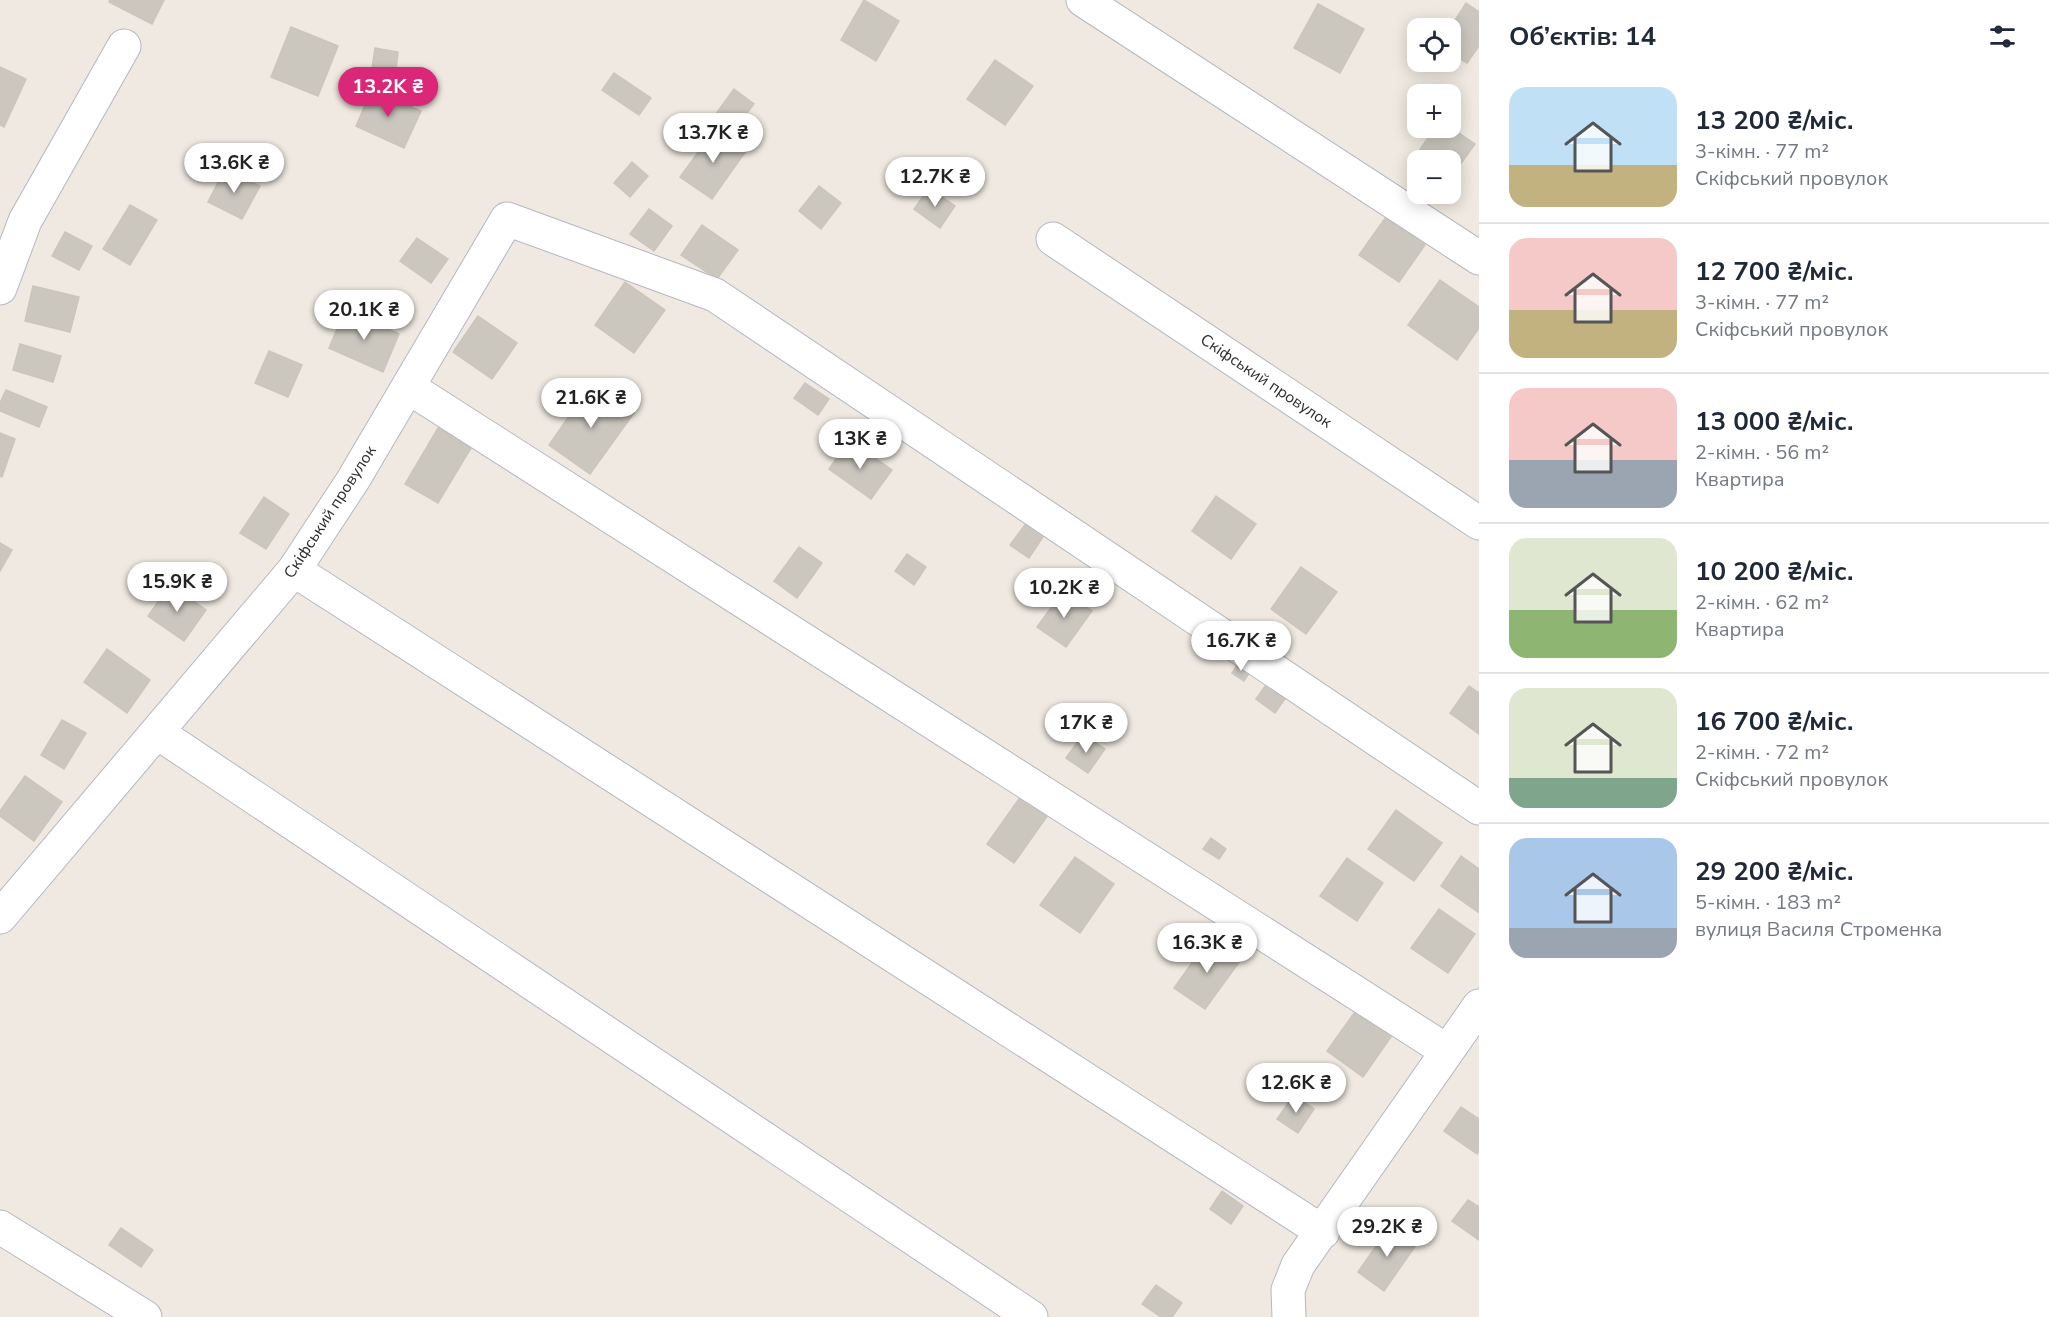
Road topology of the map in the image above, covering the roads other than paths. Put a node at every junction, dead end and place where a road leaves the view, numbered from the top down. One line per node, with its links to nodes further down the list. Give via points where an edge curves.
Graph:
1 (1083, 0): 4 (street)
2 (124, 46): 5 (street, via 25,221)
3 (1053, 239): 7 (street, Скіфський провулок)
4 (1479, 258)
5 (0, 288)
6 (408, 387): 8 (street, Скіфський провулок); 10 (street, Скіфський провулок, via 507,219 715,295); 13 (street)
7 (1479, 523)
8 (294, 570): 9 (street, Скіфський провулок); 15 (street)
9 (158, 733): 11 (street, Скіфський провулок); 17 (street)
10 (1479, 808)
11 (0, 916)
12 (1479, 1006): 13 (street)
13 (1447, 1051): 15 (street)
14 (0, 1227): 16 (street)
15 (1323, 1232): 18 (street, via 1298,1265 1288,1290)
16 (145, 1317)
17 (1032, 1317)
18 (1289, 1317)

